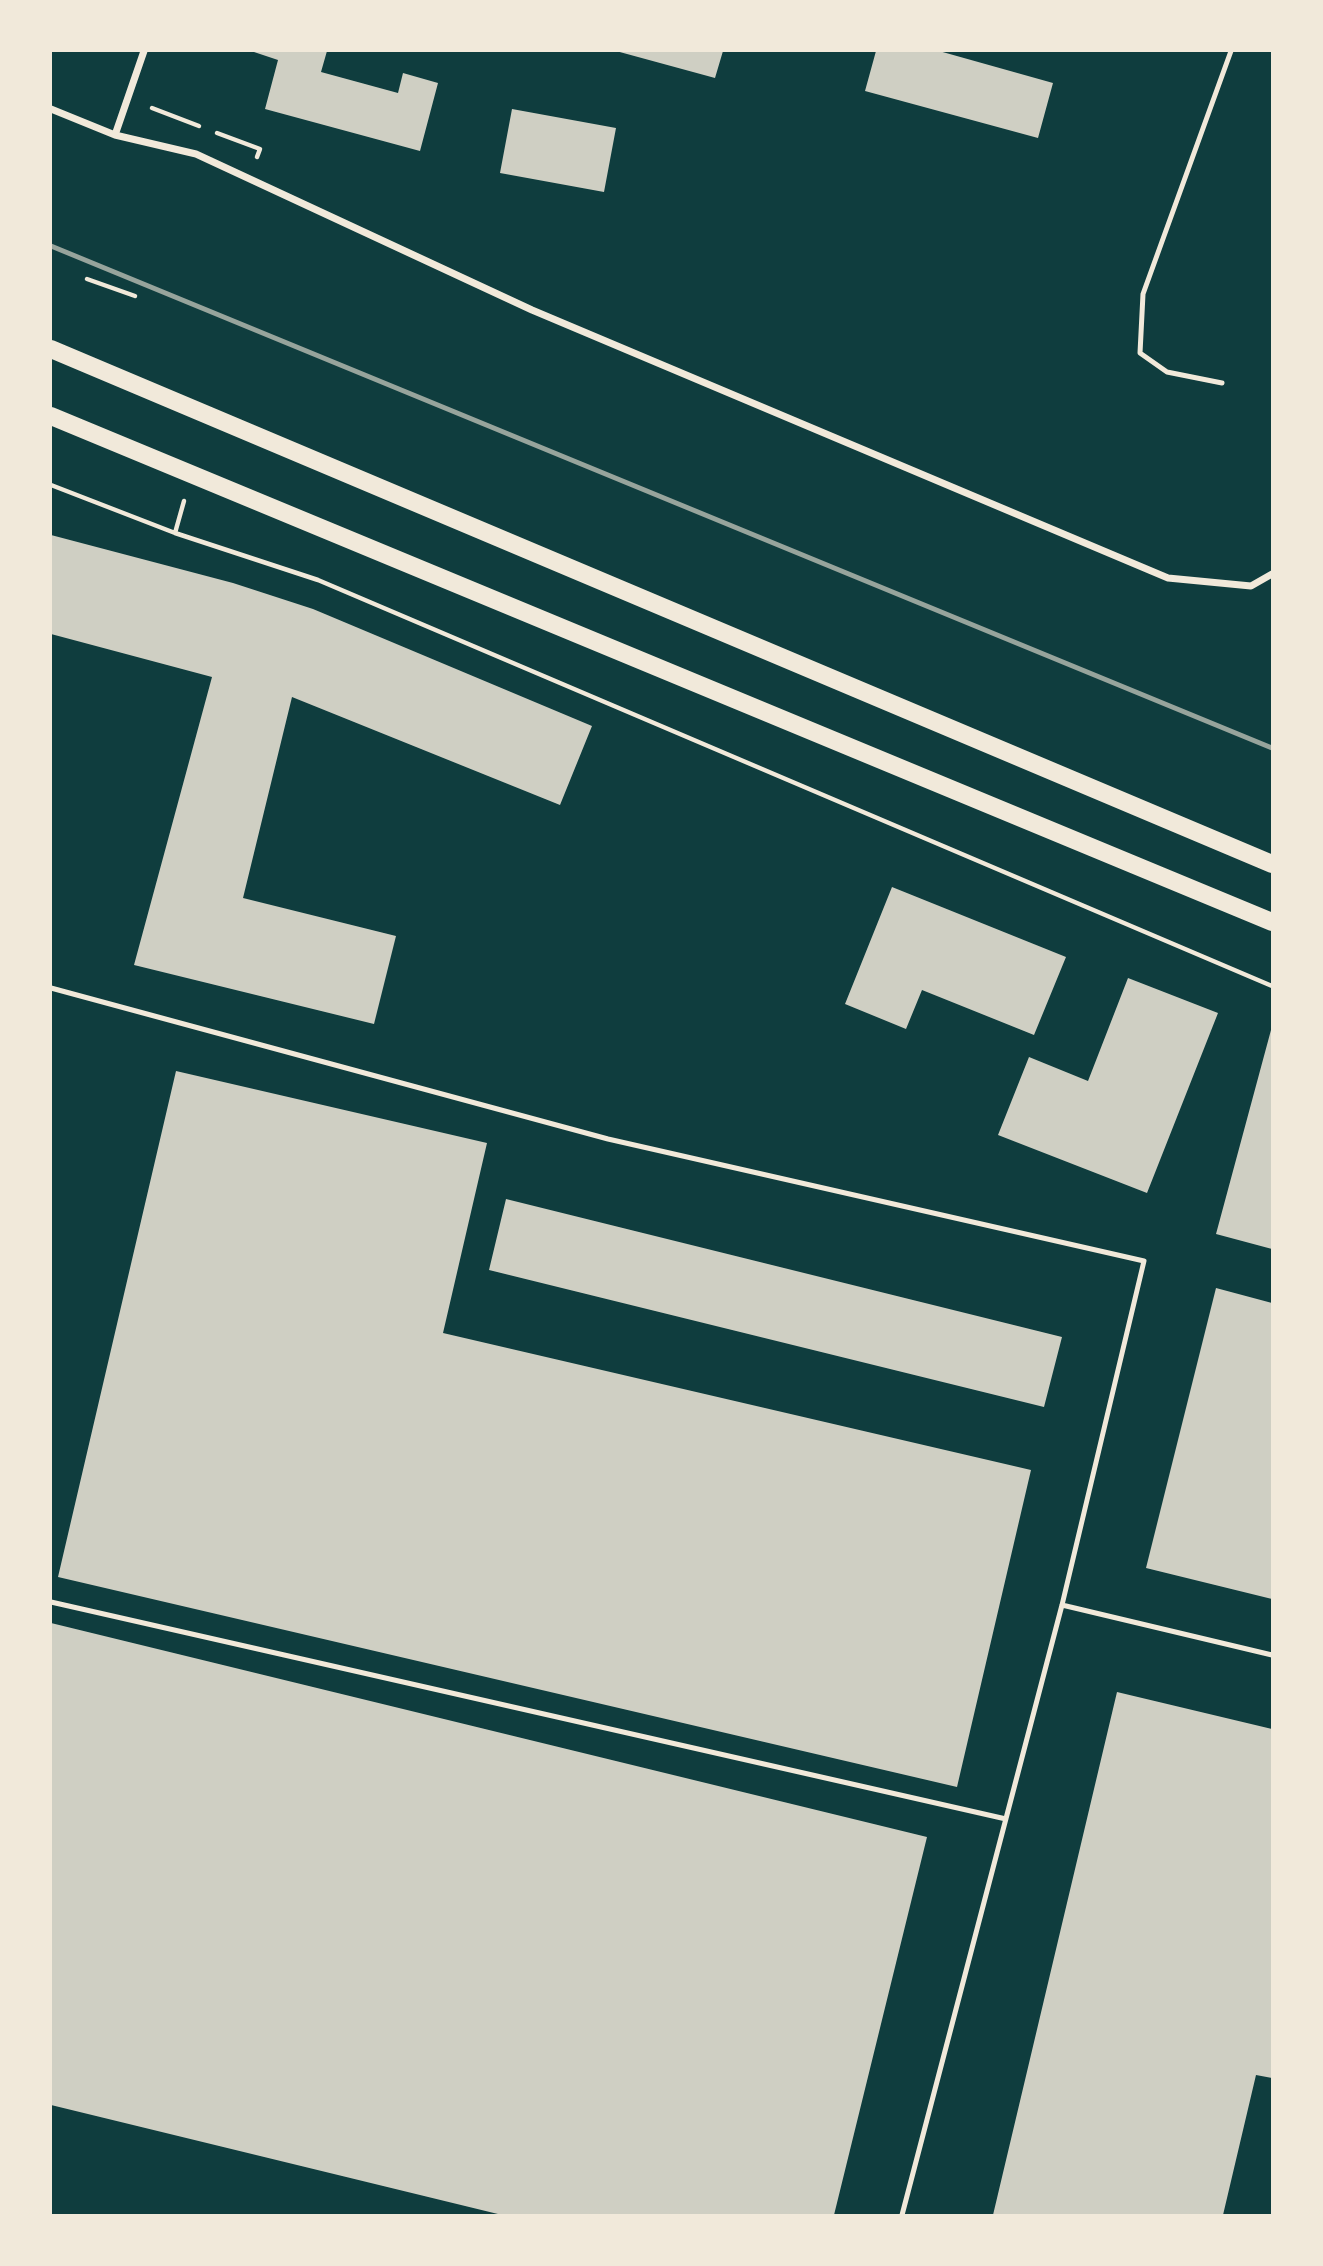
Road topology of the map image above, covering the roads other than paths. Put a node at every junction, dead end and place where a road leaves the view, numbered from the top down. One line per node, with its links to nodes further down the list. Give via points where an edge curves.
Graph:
1 (144, 51): 4 (street)
2 (1231, 51): 6 (lane, via 1143,294 1140,353 1167,372)
3 (51, 108): 4 (street)
4 (115, 135): 8 (street, via 195,154 532,310 1168,578 1251,586)
5 (51, 349): 9 (main road)
6 (1222, 383)
7 (51, 416): 10 (main road)
8 (1272, 574)
9 (1272, 864)
10 (1272, 922)
11 (51, 988): 13 (lane, via 608,1139 1144,1261)
12 (51, 1602): 15 (lane)
13 (1062, 1605): 14 (lane); 15 (lane)
14 (1272, 1655)
15 (1006, 1819): 16 (lane)
16 (902, 2215)

